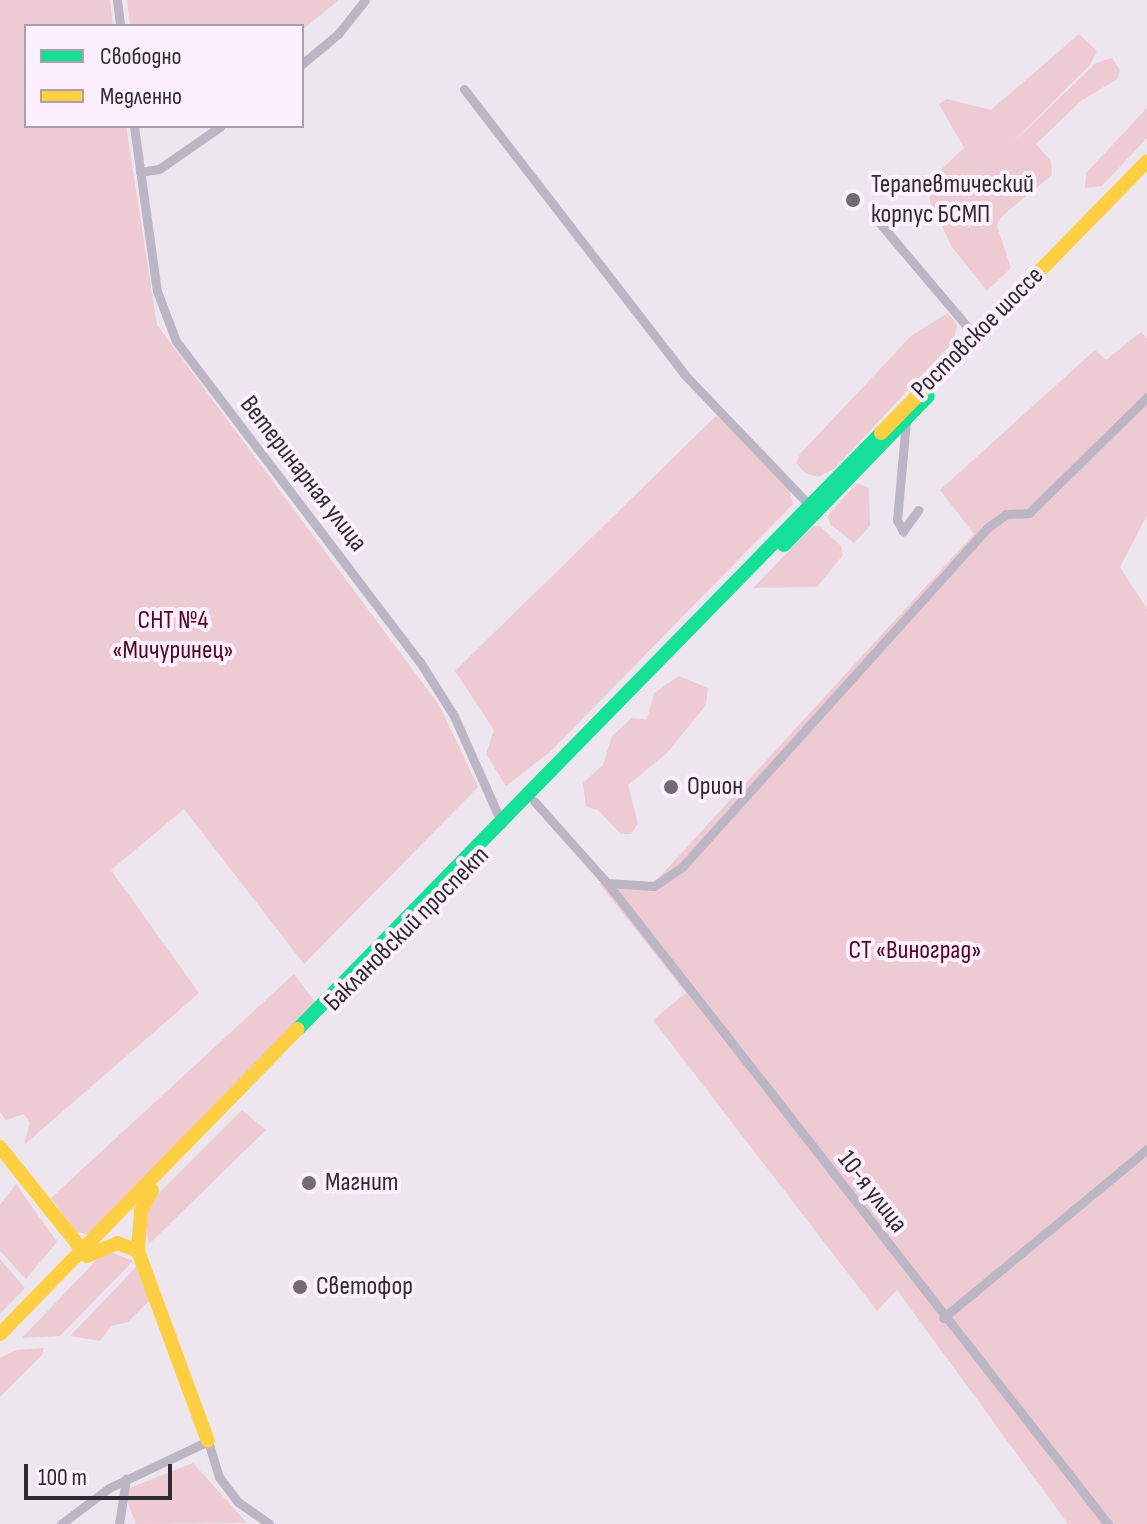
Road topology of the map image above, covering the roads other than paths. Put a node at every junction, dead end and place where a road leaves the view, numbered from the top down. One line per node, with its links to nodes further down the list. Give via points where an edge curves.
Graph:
1 (117, 0): 3 (street)
2 (365, 0): 4 (street, via 338,34)
3 (120, 24)
4 (304, 62)
5 (464, 89): 15 (street, via 684,374)
6 (134, 128): 9 (street, Ветеринарная улица)
7 (218, 128): 9 (street, via 159,169)
8 (1147, 161): 12 (main road, Ростовское шоссе)
9 (140, 172): 18 (street, Ветеринарная улица, via 157,291 176,341 420,662 454,716)
10 (1147, 173): 14 (main road, Ростовское шоссе)
11 (872, 214): 12 (street)
12 (975, 336): 15 (main road, Ростовское шоссе)
13 (1147, 397): 19 (street, via 1029,513 1006,514 987,528 682,867 654,886)
14 (906, 417): 15 (main road, Ростовское шоссе); 16 (street, via 897,520 903,531)
15 (812, 509): 17 (main road, Баклановский проспект); 18 (main road, Баклановский проспект)
16 (918, 510)
17 (534, 801): 18 (main road, Баклановский проспект); 19 (street, 10-я улица)
18 (503, 828): 22 (main road, Баклановский проспект); 23 (main road, Баклановский проспект)
19 (607, 883): 26 (street, 10-я улица)
20 (0, 1147): 25 (main road)
21 (1147, 1149): 26 (street)
22 (152, 1190): 23 (main road, Баклановский проспект); 24 (main road, via 141,1211)
23 (111, 1227): 24 (main road); 25 (main road, Баклановский проспект)
24 (138, 1251): 25 (main road, via 117,1243); 29 (main road)
25 (84, 1254): 27 (main road, Баклановский проспект); 28 (main road, Баклановский проспект)
26 (943, 1318): 34 (street, 10-я улица)
27 (0, 1334)
28 (0, 1346)
29 (208, 1441): 30 (street); 33 (street, via 219,1477 238,1502)
30 (126, 1479): 31 (street, via 87,1501); 32 (street)
31 (61, 1524)
32 (119, 1524)
33 (269, 1524)
34 (1108, 1524)

